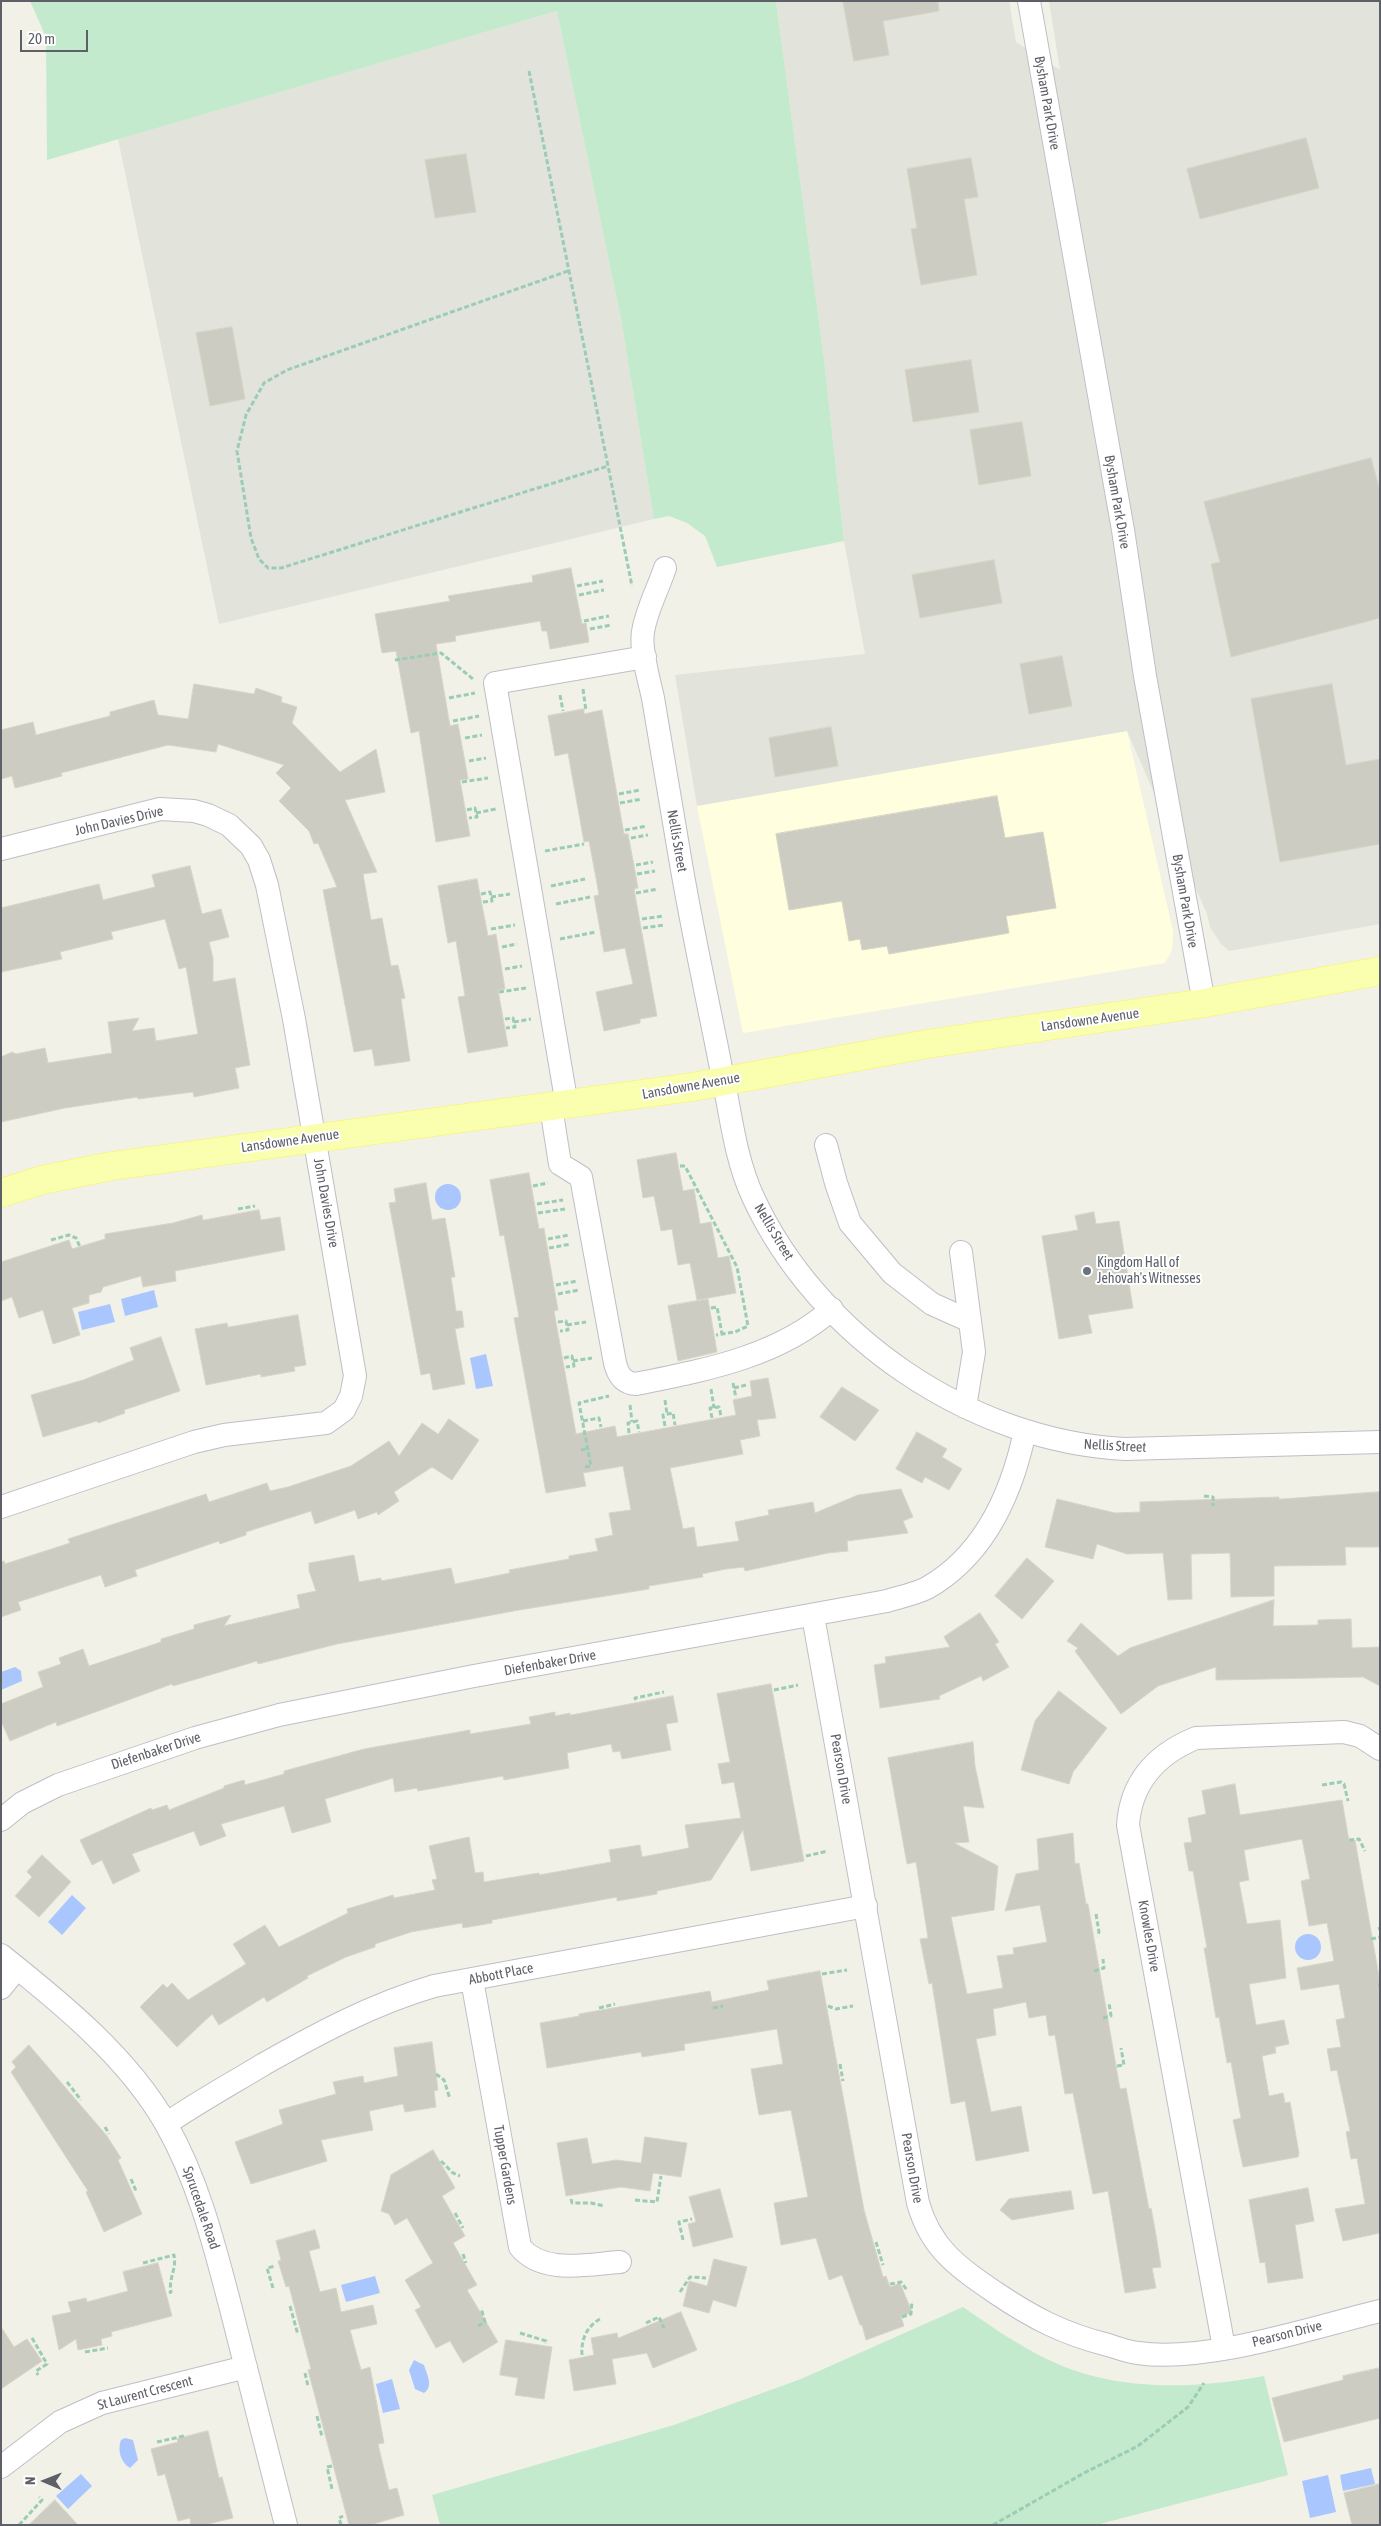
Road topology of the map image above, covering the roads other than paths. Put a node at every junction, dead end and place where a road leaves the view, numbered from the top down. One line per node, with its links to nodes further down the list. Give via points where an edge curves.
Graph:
1 (1029, 1): 6 (street, Bysham Park Drive)
2 (665, 568): 3 (street, Nellis Street, via 642,633)
3 (645, 657): 7 (street, Nellis Street, via 685,889); 8 (street, via 495,683 540,943)
4 (1, 849): 9 (street, John Davies Drive, via 160,809 194,811 229,825 259,860 267,885)
5 (1380, 971): 6 (main road, Lansdowne Avenue)
6 (1204, 1003): 7 (main road, Lansdowne Avenue, via 926,1044)
7 (724, 1081): 8 (main road, Lansdowne Avenue); 13 (street, Nellis Street, via 735,1141 752,1196 770,1231 813,1290)
8 (559, 1106): 9 (main road, Lansdowne Avenue); 13 (street, via 560,1164 581,1177 615,1363 624,1381 636,1384 719,1367 812,1327)
9 (315, 1139): 11 (main road, Lansdowne Avenue, via 112,1166 42,1180); 18 (street, John Davies Drive, via 355,1376 344,1410 326,1423 255,1430 194,1442)
10 (826, 1145): 14 (street, via 850,1223 892,1273 932,1304)
11 (1, 1193)
12 (962, 1252): 14 (street)
13 (832, 1309): 15 (street, Nellis Street, via 887,1359)
14 (970, 1321): 15 (street, via 974,1352)
15 (965, 1407): 16 (street, Nellis Street)
16 (1025, 1431): 17 (street, Nellis Street, via 1069,1443 1124,1449); 19 (street, Diefenbaker Drive, via 1015,1476 995,1521 952,1569 926,1588 887,1602)
17 (1380, 1442)
18 (1, 1508)
19 (813, 1616): 21 (street, Diefenbaker Drive, via 474,1676 279,1715 195,1738 58,1785 22,1804); 22 (street, Pearson Drive)
20 (1380, 1749): 29 (street, Knowles Drive, via 1360,1736 1344,1732 1196,1738 1155,1761 1144,1774 1130,1806 1128,1825)
21 (1, 1820)
22 (866, 1906): 24 (street, Abbott Place); 29 (street, Pearson Drive, via 918,2203 924,2222 943,2251 960,2269 1010,2303 1071,2335 1136,2353 1176,2354)
23 (9, 1961): 25 (street); 26 (street, Sprucedale Road, via 86,2026 124,2067)
24 (472, 1980): 26 (street, Abbott Place, via 416,1992 368,2009 292,2048); 27 (street, Tupper Gardens, via 520,2247 526,2255 547,2264)
25 (1, 1988)
26 (166, 2124): 30 (street, Sprucedale Road, via 204,2212)
27 (620, 2262)
28 (1380, 2311): 29 (street, Pearson Drive)
29 (1224, 2348)
30 (246, 2367): 31 (street, St Laurent Crescent, via 102,2403 60,2422); 32 (street, Sprucedale Road)
31 (1, 2467)
32 (286, 2525)

